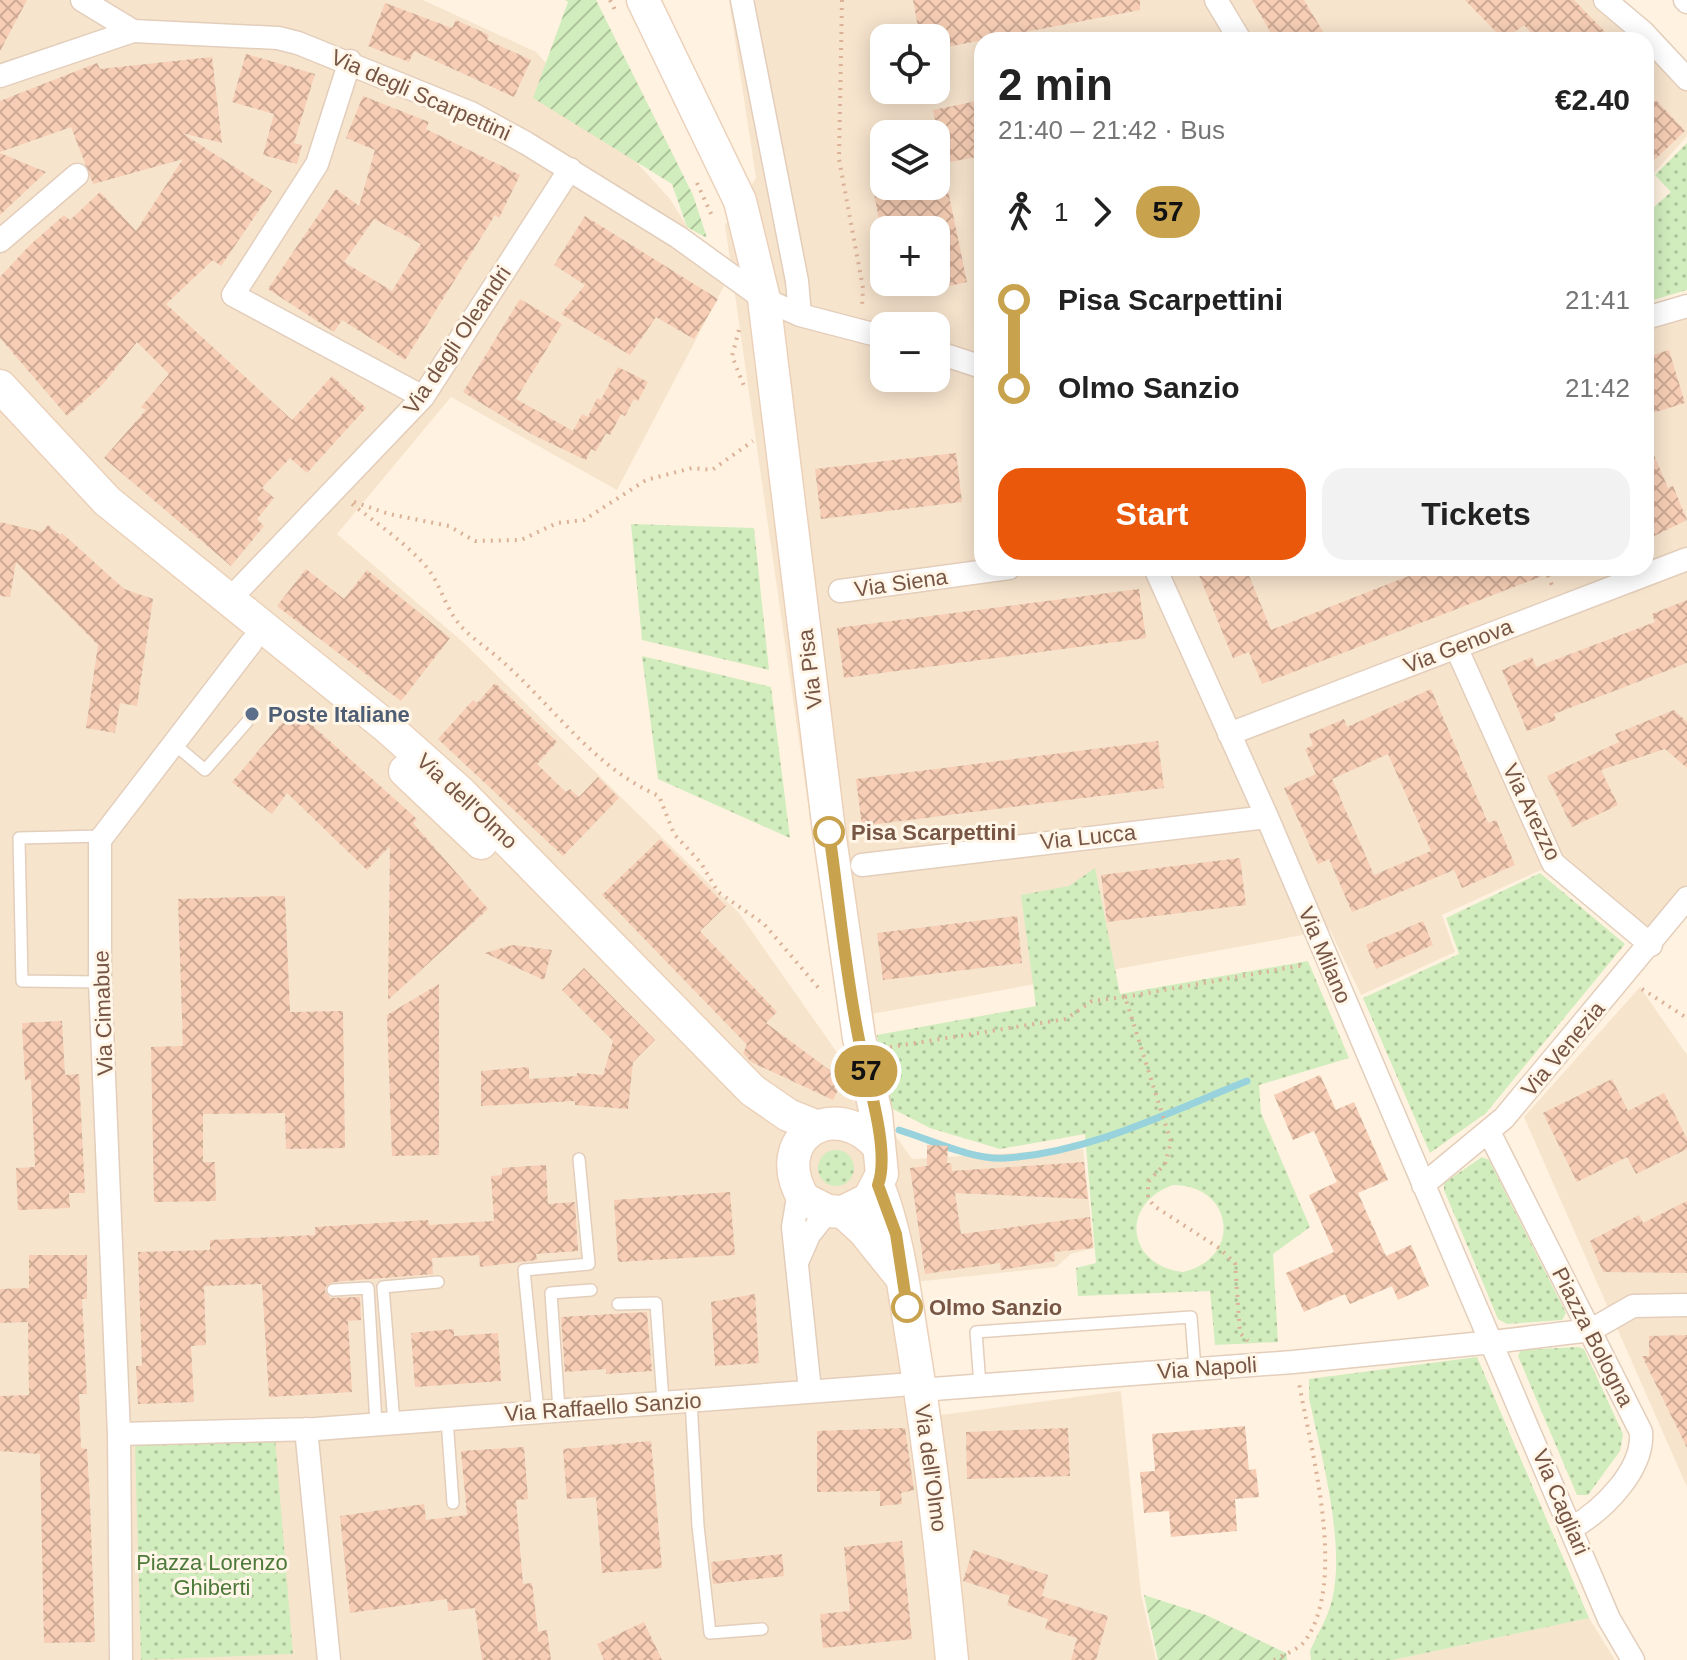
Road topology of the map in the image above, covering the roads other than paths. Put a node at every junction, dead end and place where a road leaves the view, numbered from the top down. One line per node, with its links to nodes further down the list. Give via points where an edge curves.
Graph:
1 (82, 0): 6 (street)
2 (643, 0): 16 (street, Via Pisa, via 735,189)
3 (742, 0): 18 (street)
4 (1216, 0): 7 (street)
5 (1605, 0): 8 (street)
6 (133, 31): 10 (street, Via degli Scarpettini, via 278,38); 11 (street, Via degli Scarpettini)
7 (1235, 32)
8 (1643, 32)
9 (1654, 44): 12 (street)
10 (350, 61): 13 (street, Via degli Scarpettini, via 471,113); 24 (street, via 317,164 233,295)
11 (0, 76)
12 (1687, 79)
13 (570, 169): 16 (street, Via degli Scarpettini); 24 (street, Via degli Oleandri)
14 (77, 175): 15 (street)
15 (0, 241)
16 (764, 299): 18 (street, Via degli Scarpettini); 44 (street, Via Pisa, via 831,844 837,990)
17 (1687, 306): 19 (street)
18 (800, 315): 20 (street, Via degli Scarpettini)
19 (1654, 316)
20 (870, 333)
21 (950, 357): 22 (street)
22 (974, 364)
23 (0, 386): 32 (street, Via dell'Olmo, via 107,501)
24 (423, 397): 32 (street, Via degli Oleandri)
25 (0, 416): 33 (street, Via dell'Olmo, via 72,494)
26 (1687, 559): 27 (street, Via Genova)
27 (1654, 568)
28 (974, 573): 31 (street, Via Siena)
29 (1159, 576): 36 (street, Via Milano)
30 (1625, 576): 34 (street, Via Genova)
31 (840, 591)
32 (228, 601): 45 (street, Via dell'Olmo, via 460,792 752,1090 788,1115)
33 (251, 643): 37 (street); 48 (street, Via dell'Olmo, via 373,742 465,827 716,1085)
34 (1456, 647): 36 (street, Via Genova); 42 (street, Via Arezzo, via 1553,863)
35 (247, 722): 37 (lane, via 205,770)
36 (1229, 734): 38 (street, Via Milano)
37 (173, 743): 39 (street)
38 (1267, 817): 40 (street, Via Lucca); 51 (street, Via Milano)
39 (103, 836): 43 (street, Via Cimabue); 43 (lane, via 19,838 22,981)
40 (862, 865)
41 (1687, 898): 42 (street, Via Venezia)
42 (1651, 945): 46 (street, Via Venezia)
43 (100, 982): 73 (street, Via Cimabue)
44 (873, 1043): 45 (street, Via Pisa); 47 (street, Via Pisa)
45 (829, 1124): 47 (street, Via dell'Olmo, via 860,1128); 48 (street, via 802,1139)
46 (1489, 1132): 51 (street, Via Venezia); 61 (street, Piazza Bologna)
47 (879, 1147): 50 (street, Via dell'Olmo)
48 (794, 1157): 52 (street)
49 (579, 1159): 69 (lane, via 589,1264 524,1270)
50 (878, 1185): 53 (street, via 863,1205); 55 (street, Via dell'Olmo, via 896,1234)
51 (1423, 1185): 62 (street, Via Milano)
52 (799, 1191): 53 (street, Via dell'Olmo, via 804,1199); 54 (street, via 793,1220)
53 (836, 1212): 54 (street, via 809,1235); 55 (street, Via dell'Olmo, via 864,1231)
54 (798, 1260): 66 (street)
55 (901, 1277): 65 (street, Via dell'Olmo)
56 (438, 1282): 71 (lane, via 383,1287)
57 (333, 1290): 71 (lane, via 368,1288)
58 (591, 1290): 69 (lane, via 551,1293)
59 (618, 1304): 68 (lane, via 656,1303)
60 (1687, 1305): 61 (street, via 1633,1306)
61 (1591, 1330): 62 (street, Via Napoli); 75 (street, Piazza Bologna, via 1642,1442 1634,1466 1596,1512)
62 (1493, 1342): 63 (street, Via Napoli, via 1294,1368 1252,1355); 75 (street, Via Cagliari)
63 (1195, 1369): 64 (street, Via Napoli); 64 (lane, via 1191,1317 976,1332)
64 (980, 1385): 65 (street, Via Napoli)
65 (910, 1388): 66 (street, Via Raffaello Sanzio); 79 (street, Via dell'Olmo, via 940,1527)
66 (810, 1391): 67 (street, Via Raffaello Sanzio)
67 (691, 1400): 68 (street, Via Raffaello Sanzio); 76 (lane, via 710,1633)
68 (663, 1401): 69 (street, Via Raffaello Sanzio)
69 (549, 1411): 70 (street, Via Raffaello Sanzio)
70 (447, 1419): 71 (street, Via Raffaello Sanzio); 74 (lane)
71 (385, 1424): 72 (street, Via Raffaello Sanzio)
72 (306, 1429): 73 (street); 78 (street)
73 (119, 1434): 77 (street)
74 (453, 1503)
75 (1572, 1528): 80 (street, Via Cagliari, via 1609,1619)
76 (762, 1629)
77 (121, 1660)
78 (329, 1660)
79 (952, 1660)
80 (1633, 1660)

